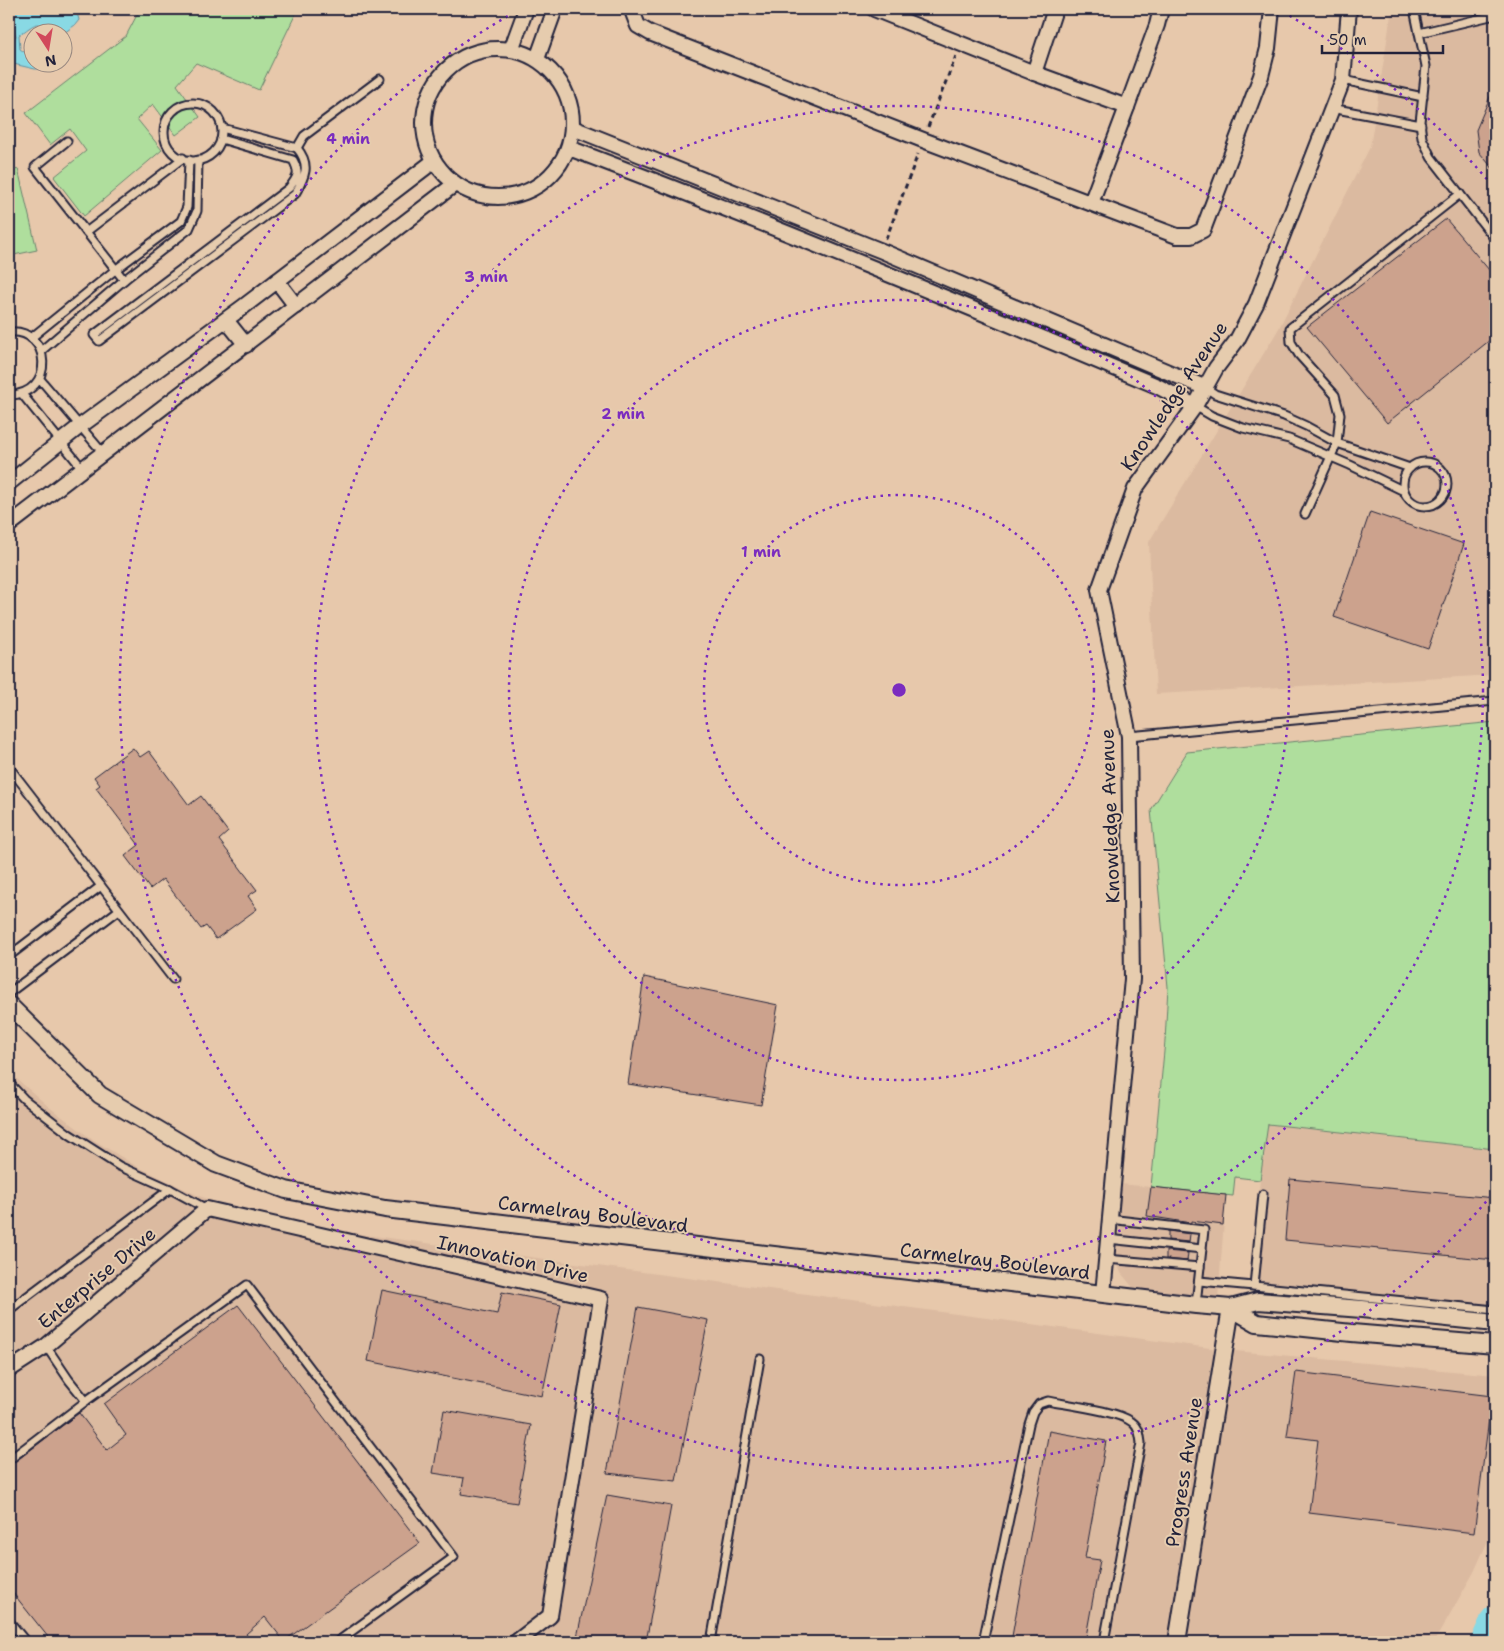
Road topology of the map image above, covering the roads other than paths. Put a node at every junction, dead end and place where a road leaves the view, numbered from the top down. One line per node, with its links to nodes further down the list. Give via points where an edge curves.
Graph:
1 (526, 9): 12 (street)
2 (556, 9): 13 (street)
3 (635, 9): 32 (street, via 633,13 638,26 650,33)
4 (874, 9): 14 (street)
5 (1056, 9): 14 (street)
6 (1161, 9): 18 (street)
7 (1272, 9): 32 (street, via 1261,76 1203,230 1191,236 1177,236)
8 (1350, 9): 16 (street, Knowledge Avenue)
9 (1414, 9): 11 (lane)
10 (1495, 15): 11 (lane)
11 (1419, 33): 17 (lane, via 1426,66)
12 (511, 50): 13 (street); 29 (street, via 482,50 456,62 436,81 426,107 424,135)
13 (537, 59): 22 (street, via 558,77 570,101)
14 (1034, 73): 18 (street)
15 (380, 79): 25 (lane, via 304,136)
16 (1343, 80): 17 (lane); 19 (street, Knowledge Avenue)
17 (1423, 97): 20 (lane)
18 (1127, 107): 32 (street)
19 (1331, 108): 20 (lane); 45 (street, Knowledge Avenue, via 1256,304)
20 (1421, 126): 31 (lane, via 1422,138 1431,156)
21 (222, 128): 23 (lane); 25 (lane); 27 (lane, via 213,110 202,104 192,103 172,112 165,132 167,143 173,152)
22 (573, 128): 26 (street); 45 (street, via 882,251)
23 (221, 139): 25 (lane, via 293,160 298,169 296,179 289,188 94,335 99,341 295,194 303,180 306,165); 28 (lane, via 214,152)
24 (67, 141): 33 (lane, via 35,168)
25 (297, 148)
26 (569, 148): 30 (street, via 555,172 534,188 508,197 480,195); 48 (street, via 884,272 1157,386)
27 (186, 159): 28 (lane); 33 (lane); 35 (lane, via 188,207 181,221)
28 (198, 160): 36 (lane, via 197,211 189,229)
29 (434, 161): 30 (street); 37 (street)
30 (455, 184): 38 (street)
31 (1460, 194): 34 (lane); 51 (lane, via 1290,328 1291,342 1299,355 1336,395 1340,414)
32 (1091, 203)
33 (86, 232): 35 (lane)
34 (1495, 239)
35 (115, 270): 36 (lane); 41 (lane)
36 (124, 280): 43 (lane)
37 (277, 281): 38 (street); 39 (street)
38 (296, 306): 42 (street)
39 (226, 320): 42 (street); 49 (street)
40 (9, 332): 41 (lane, via 16,331)
41 (31, 338): 43 (lane)
42 (246, 345): 52 (street)
43 (41, 351): 44 (lane, via 44,366)
44 (40, 378): 46 (lane); 49 (lane)
45 (1206, 388): 48 (street, Knowledge Avenue); 51 (lane, via 1284,416)
46 (22, 394): 47 (lane); 50 (lane)
47 (9, 395)
48 (1195, 406): 53 (lane, via 1243,428 1289,439); 61 (street, Knowledge Avenue, via 1135,489 1099,590)
49 (79, 427): 50 (street); 52 (lane)
50 (61, 442): 54 (lane); 56 (street)
51 (1337, 443): 53 (lane); 55 (lane)
52 (103, 454): 54 (street)
53 (1330, 456): 57 (lane); 58 (lane)
54 (82, 468): 59 (street)
55 (1410, 468): 57 (lane, via 1403,479); 57 (lane, via 1424,462 1438,466 1447,478 1448,486 1442,500 1428,506 1413,503)
56 (9, 483)
57 (1404, 492)
58 (1306, 514)
59 (9, 525)
60 (1495, 701): 61 (lane)
61 (1129, 736): 73 (street, Knowledge Avenue, via 1132,979)
62 (9, 767): 63 (lane)
63 (101, 886): 64 (lane); 65 (lane)
64 (119, 910): 66 (lane); 67 (lane)
65 (9, 956)
66 (173, 979)
67 (9, 993)
68 (9, 1005): 80 (street, Carmelray Boulevard, via 100,1095 216,1164 286,1190 385,1209)
69 (9, 1083): 70 (lane, via 69,1134 119,1166)
70 (170, 1189): 72 (lane); 84 (lane)
71 (1263, 1194): 79 (lane)
72 (207, 1209): 89 (street, Enterprise Drive); 97 (street, Innovation Drive, via 601,1299 550,1616)
73 (1109, 1219): 74 (street, Knowledge Avenue); 75 (lane, via 1204,1230)
74 (1107, 1239): 75 (lane); 76 (street, Knowledge Avenue)
75 (1202, 1249): 77 (lane)
76 (1106, 1259): 77 (lane); 80 (street, Knowledge Avenue)
77 (1200, 1267): 78 (lane)
78 (1199, 1281): 79 (lane); 82 (lane)
79 (1254, 1286): 81 (lane)
80 (1103, 1294): 82 (street, Carmelray Boulevard)
81 (1363, 1303): 83 (street, Carmelray Boulevard, via 1258,1301); 86 (street, Carmelray Boulevard)
82 (1196, 1305): 83 (street, Carmelray Boulevard)
83 (1231, 1308): 88 (street, Carmelray Boulevard, via 1258,1324); 101 (street, Progress Avenue)
84 (9, 1310)
85 (1495, 1310): 86 (lane)
86 (1440, 1311): 87 (street, Carmelray Boulevard)
87 (1495, 1323)
88 (1495, 1345)
89 (46, 1346): 91 (street, Enterprise Drive); 92 (lane)
90 (760, 1360): 98 (lane)
91 (9, 1370)
92 (86, 1401): 93 (lane); 96 (lane, via 247,1285 454,1557)
93 (9, 1460)
94 (9, 1621): 95 (lane)
95 (26, 1642)
96 (337, 1642)
97 (516, 1642)
98 (711, 1642)
99 (983, 1642): 100 (lane, via 1029,1424 1039,1404 1048,1401 1122,1416 1134,1423 1140,1432 1141,1443)
100 (1104, 1642)
101 (1177, 1642)

